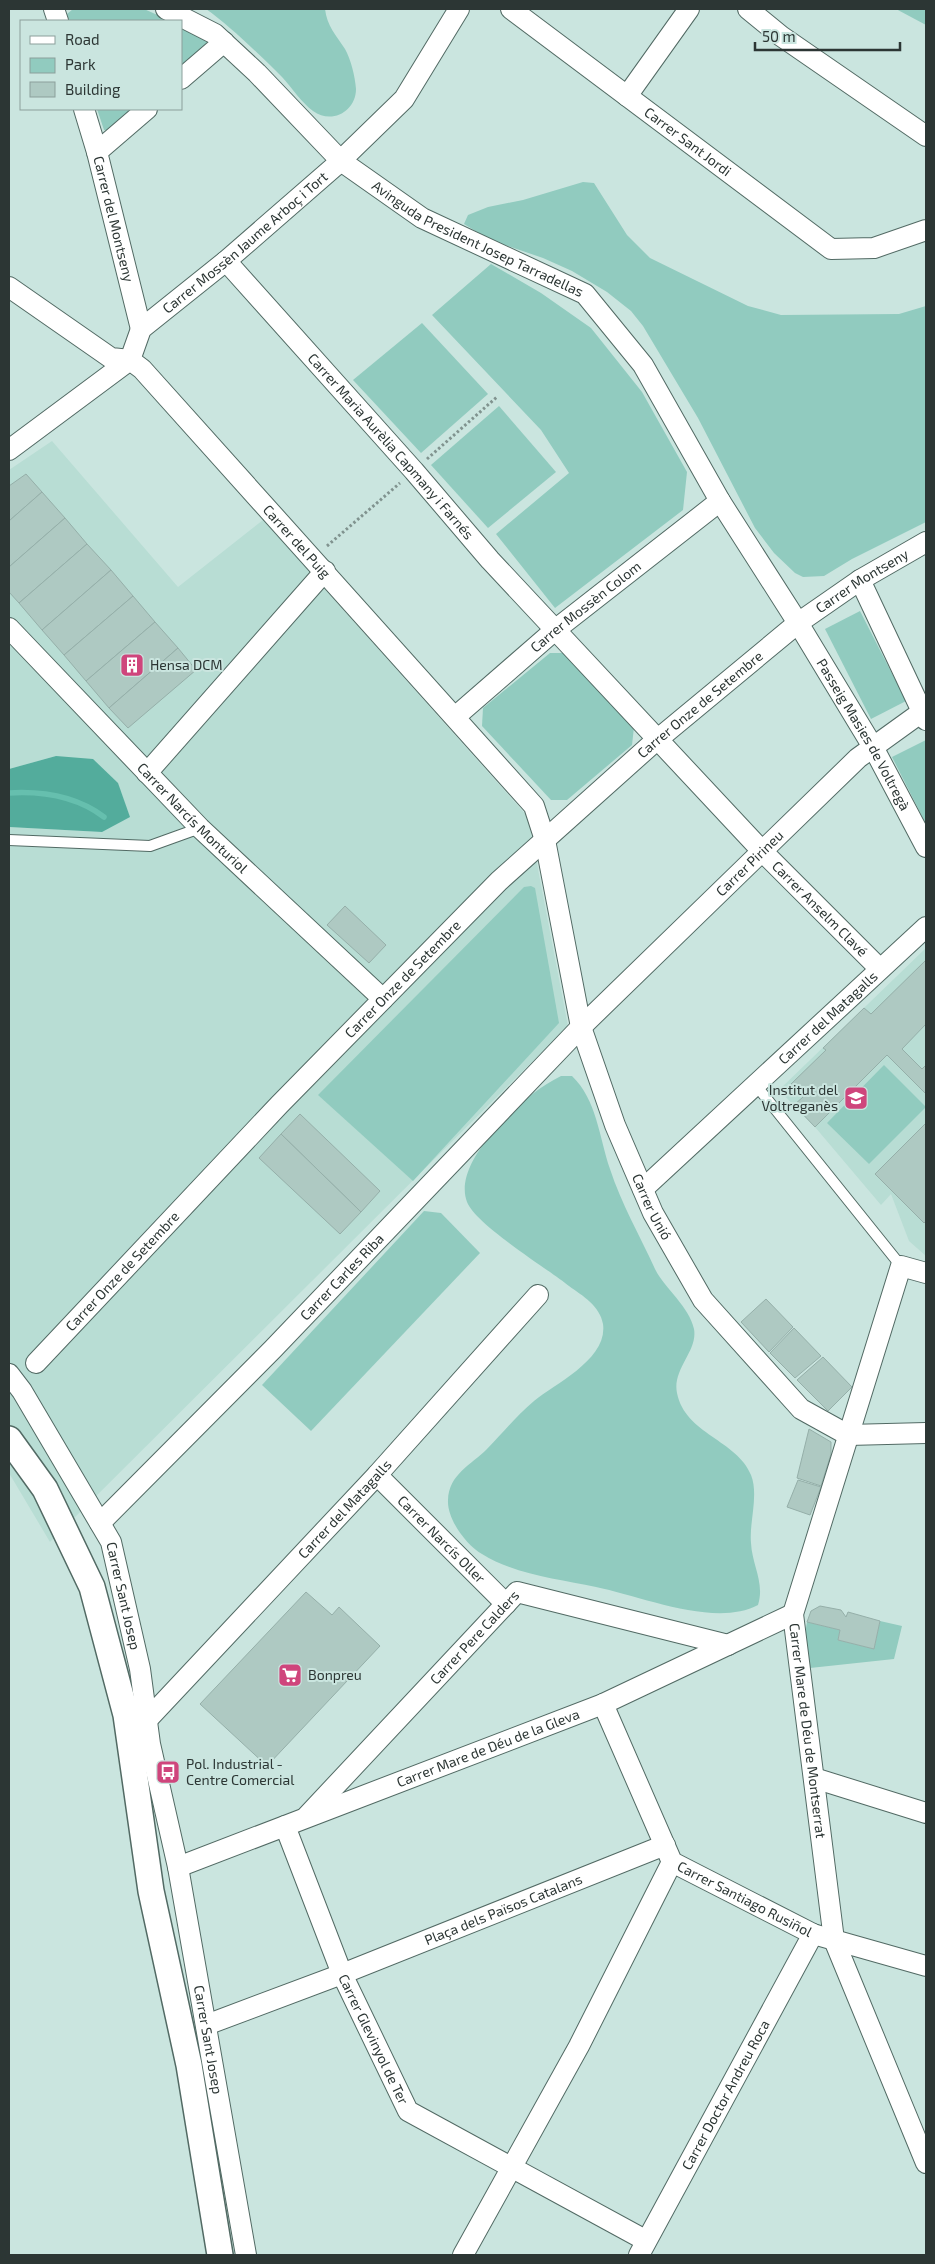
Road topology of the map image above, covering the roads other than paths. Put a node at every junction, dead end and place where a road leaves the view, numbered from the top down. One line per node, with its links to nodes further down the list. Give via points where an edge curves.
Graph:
1 (166, 9): 6 (street, Avinguda President Josep Tarradellas, via 215,34)
2 (459, 9): 13 (street, Carrer Mossèn Jaume Arboç i Tort, via 404,99)
3 (511, 9): 8 (street, Carrer Sant Jordi)
4 (689, 9): 8 (street)
5 (748, 9): 11 (street, via 781,36)
6 (224, 42): 7 (street); 13 (street, Avinguda President Josep Tarradellas)
7 (182, 78)
8 (627, 96): 14 (street, Carrer Sant Jordi, via 831,249 874,248)
9 (84, 110): 12 (street, Carrer del Montseny)
10 (146, 110): 12 (street)
11 (926, 136)
12 (97, 152): 17 (street, Carrer del Montseny)
13 (341, 161): 15 (street, Carrer Mossèn Jaume Arboç i Tort); 20 (street, Avinguda President Josep Tarradellas, via 422,218 585,294 644,365)
14 (926, 230)
15 (226, 261): 17 (street, Carrer Mossèn Jaume Arboç i Tort); 26 (street, Carrer Maria Aurèlia Capmany i Farnés)
16 (9, 287): 18 (street, Carrer del Puig, via 111,358)
17 (141, 329): 18 (street)
18 (130, 360): 19 (street); 22 (street, Carrer del Puig, via 142,369)
19 (9, 450)
20 (720, 501): 24 (street, Avinguda President Josep Tarradellas); 26 (street, Carrer Mossèn Colom)
21 (926, 542): 23 (street, Carrer Montseny)
22 (325, 571): 28 (street, Carrer del Puig); 31 (street)
23 (860, 580): 24 (street, Carrer Montseny); 27 (street)
24 (798, 623): 29 (street, Carrer Onze de Setembre); 30 (street, Passeig Masies de Voltregà)
25 (9, 628): 31 (street, Carrer Narcís Monturiol)
26 (555, 630): 28 (street, Carrer Mossèn Colom); 29 (street, Carrer Anselm Clavé)
27 (925, 714): 30 (street, Carrer Pirineu)
28 (455, 717): 34 (street, Carrer del Puig, via 534,806)
29 (658, 739): 34 (street, Carrer Onze de Setembre); 36 (street, Carrer Anselm Clavé)
30 (873, 747): 35 (street, Passeig Masies de Voltregà); 36 (street, Carrer Pirineu)
31 (147, 773): 32 (street, Carrer Narcís Monturiol)
32 (200, 828): 33 (lane, via 150,846); 39 (street, Carrer Narcís Monturiol)
33 (9, 840)
34 (545, 840): 39 (street, Carrer Onze de Setembre, via 499,881); 40 (street, Carrer Unió)
35 (926, 847)
36 (762, 851): 38 (street, Carrer Anselm Clavé); 40 (street, Carrer Pirineu)
37 (926, 927): 38 (street, Carrer del Matagalls)
38 (879, 968): 41 (street, Carrer del Matagalls)
39 (383, 999): 46 (street, Carrer Onze de Setembre)
40 (581, 1027): 42 (street, Carrer Unió, via 615,1125); 54 (street, Carrer Carles Riba, via 273,1349)
41 (755, 1084): 42 (street, Carrer del Matagalls); 43 (lane)
42 (643, 1190): 51 (street, Carrer Unió, via 704,1300 801,1410)
43 (901, 1266): 44 (street); 51 (street, Carrer Mare de Déu de Montserrat)
44 (926, 1273)
45 (538, 1295): 53 (street, Carrer del Matagalls)
46 (36, 1364): 47 (street); 49 (street, Carrer Onze de Setembre)
47 (9, 1370)
48 (9, 1374): 49 (street, Carrer Sant Josep)
49 (15, 1397): 54 (street, Carrer Sant Josep)
50 (926, 1434): 51 (street, Carrer Unió)
51 (848, 1435): 56 (street, Carrer Mare de Déu de Montserrat)
52 (9, 1439): 71 (street, via 45,1489 92,1587 126,1715 151,1891)
53 (377, 1475): 55 (street, Carrer Narcís Oller); 59 (street, Carrer del Matagalls)
54 (100, 1523): 59 (street, Carrer Sant Josep, via 111,1542 140,1669)
55 (506, 1604): 57 (street, Carrer Pere Calders, via 517,1592); 63 (street, Carrer Pere Calders)
56 (793, 1614): 57 (street, Carrer Mare de Déu de la Gleva); 60 (street, Carrer Mare de Déu de Montserrat)
57 (728, 1645): 58 (street, Carrer Mare de Déu de la Gleva)
58 (603, 1704): 63 (street, Carrer Mare de Déu de la Gleva); 64 (street)
59 (147, 1720): 62 (street, Carrer Sant Josep)
60 (814, 1778): 61 (street); 67 (street, Carrer Mare de Déu de Montserrat)
61 (926, 1814)
62 (168, 1823): 65 (street, Carrer Sant Josep); 71 (street, Carrer Sant Josep, via 165,1873 193,2040)
63 (294, 1823): 65 (street, Carrer Mare de Déu de la Gleva); 69 (street, Carrer Glevinyol de Ter)
64 (668, 1853): 66 (street, Carrer Santiago Rusiñol); 69 (street, Plaça dels Països Catalans); 73 (street, via 579,2046)
65 (178, 1867): 70 (street, Carrer Sant Josep)
66 (813, 1934): 67 (street, Carrer Santiago Rusiñol); 74 (street, Carrer Doctor Andreu Roca)
67 (834, 1940): 68 (street, Carrer Santiago Rusiñol); 72 (street, Carrer Mare de Déu de Montserrat)
68 (926, 1966)
69 (342, 1974): 70 (street, Plaça dels Països Catalans); 73 (street, Carrer Glevinyol de Ter, via 408,2112)
70 (206, 2025): 76 (street, Carrer Sant Josep)
71 (189, 2065): 75 (street)
72 (926, 2163)
73 (511, 2168): 74 (street, Carrer Glevinyol de Ter); 77 (street)
74 (642, 2248)
75 (220, 2255)
76 (246, 2255)
77 (463, 2255)

